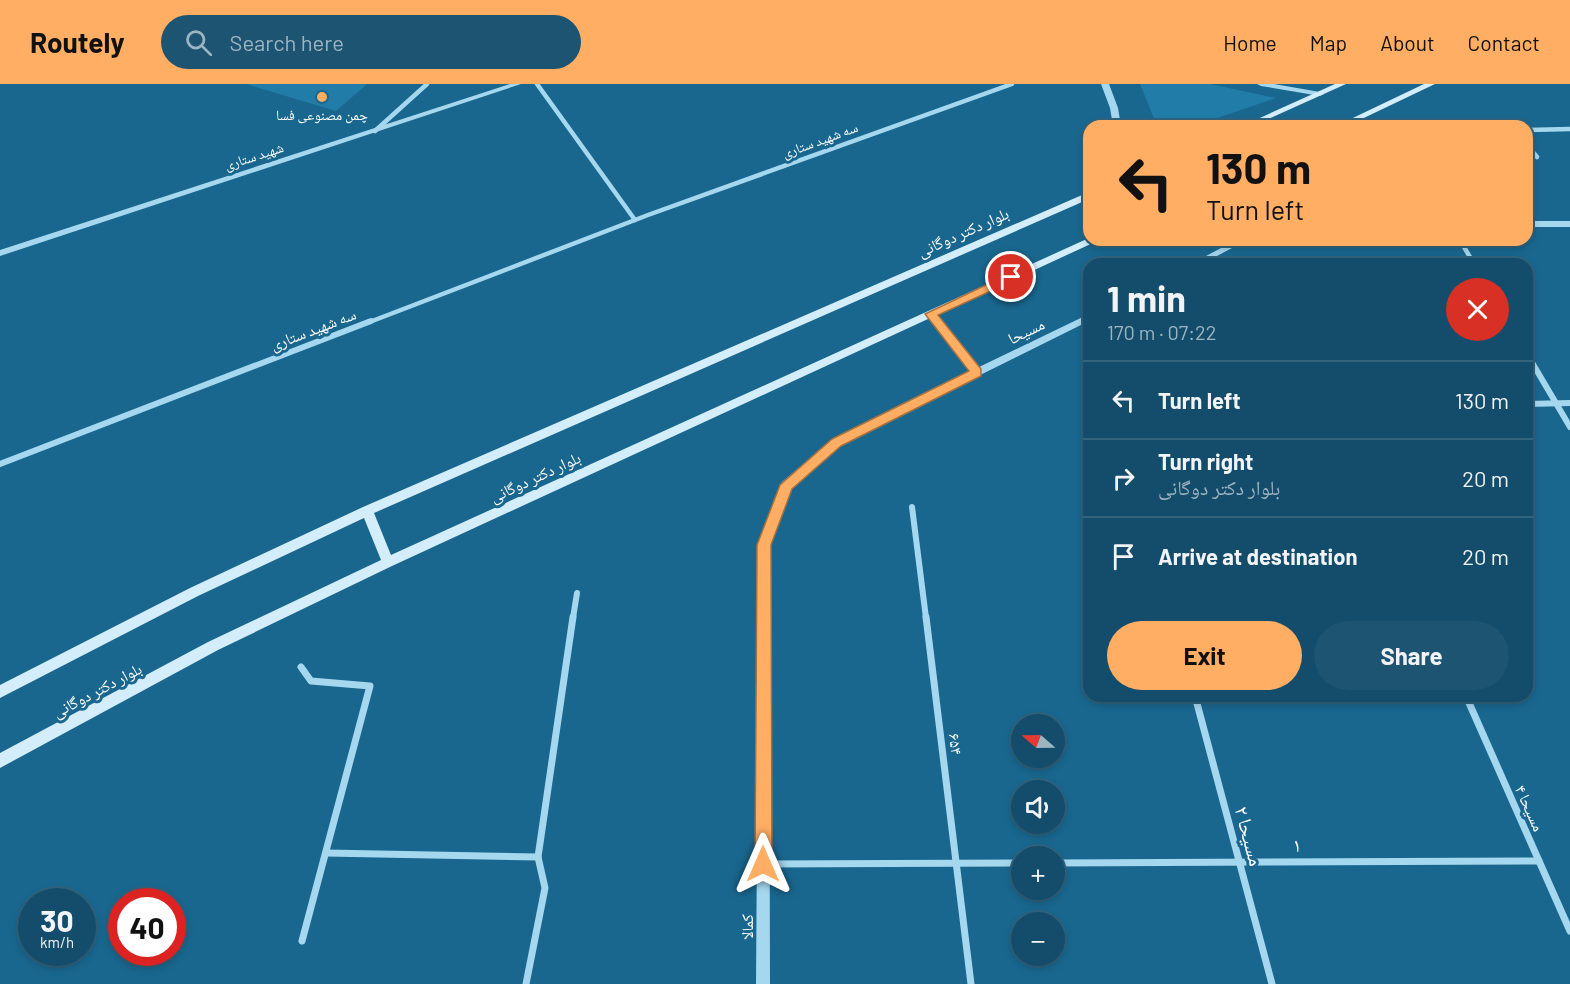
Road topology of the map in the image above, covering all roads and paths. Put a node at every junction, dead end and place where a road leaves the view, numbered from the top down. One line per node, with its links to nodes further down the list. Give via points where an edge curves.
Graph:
1 (427, 84): 15 (street)
2 (517, 84): 15 (street, شهید ستاری)
3 (537, 84): 19 (street)
4 (1012, 84): 19 (street, سه شهید ستاری)
5 (1105, 84): 10 (street)
6 (1261, 84): 9 (street)
7 (1342, 84): 9 (main road)
8 (1431, 84): 12 (main road)
9 (1320, 94): 11 (main road)
10 (1116, 120)
11 (1260, 120)
12 (1353, 120)
13 (1570, 129): 14 (street)
14 (1533, 130)
15 (375, 131): 24 (street, شهید ستاری)
16 (1533, 152): 17 (street)
17 (1537, 157)
18 (1083, 198): 36 (main road, بلوار دکتر دوگانی)
19 (635, 220): 34 (street, سه شهید ستاری)
20 (1533, 224): 21 (street)
21 (1570, 224)
22 (1083, 244): 26 (main road, بلوار دکتر دوگانی)
23 (1231, 246): 25 (street)
24 (0, 253)
25 (1207, 258)
26 (931, 314): 29 (street); 37 (main road, بلوار دکتر دوگانی)
27 (1083, 320): 29 (street, مسیحا)
28 (1533, 364): 30 (street)
29 (977, 372): 51 (street, کمالا, via 836,442 786,485 764,545)
30 (1556, 403): 31 (street); 32 (street); 33 (street)
31 (1570, 403)
32 (1533, 404)
33 (1570, 427)
34 (0, 464)
35 (912, 507): 49 (street, ۶۵۴)
36 (367, 511): 37 (main road); 40 (main road, بلوار دکتر دوگانی, via 194,592)
37 (388, 562): 43 (main road, بلوار دکتر دوگانی, via 213,646)
38 (577, 593): 45 (street)
39 (301, 667): 44 (street, via 311,681 370,686)
40 (0, 692)
41 (1197, 702): 48 (street, مسيحا ۲)
42 (1469, 702): 46 (street, مسيحا ۴)
43 (0, 761)
44 (326, 853): 45 (street); 53 (street)
45 (538, 857): 54 (street, via 545,888)
46 (1539, 861): 48 (street, ۱); 52 (street, مسيحا ۴)
47 (1065, 862): 48 (street, ۱)
48 (1239, 862): 57 (street, مسيحا ۲)
49 (957, 863): 50 (street); 51 (street); 56 (street, ۶۵۴)
50 (1011, 863)
51 (763, 864): 55 (street, کمالا)
52 (1570, 931)
53 (302, 941)
54 (526, 984)
55 (763, 984)
56 (971, 984)
57 (1272, 984)

